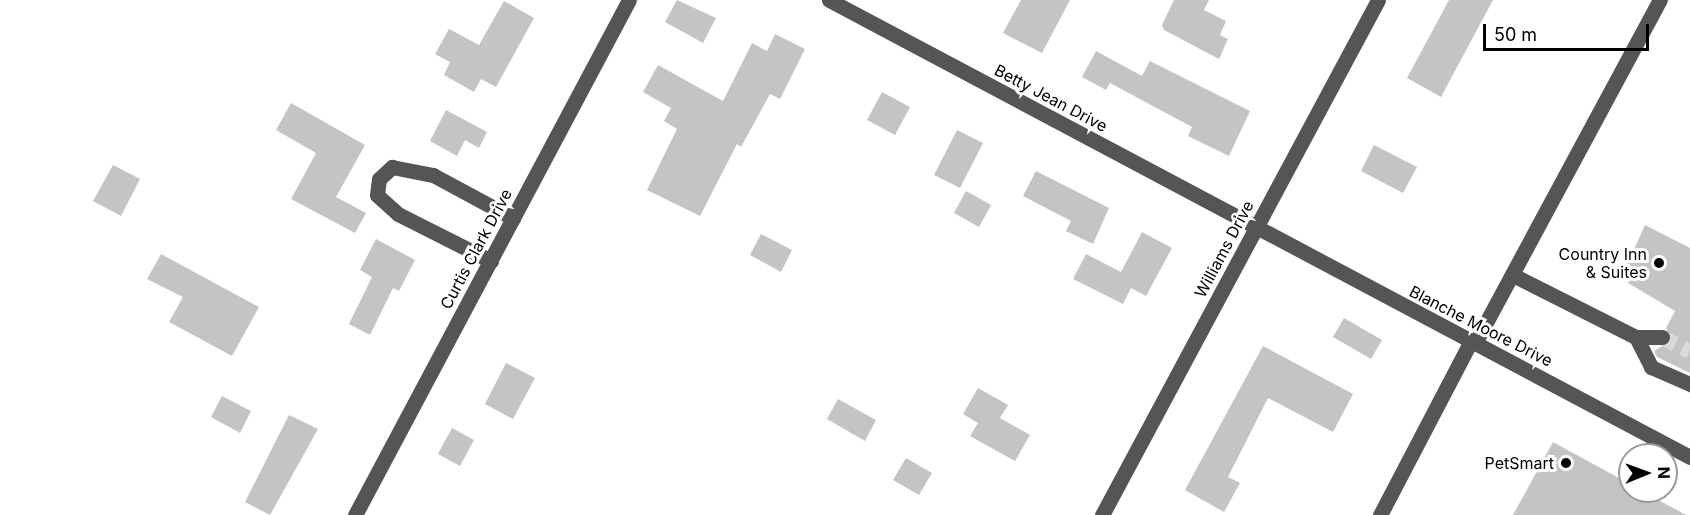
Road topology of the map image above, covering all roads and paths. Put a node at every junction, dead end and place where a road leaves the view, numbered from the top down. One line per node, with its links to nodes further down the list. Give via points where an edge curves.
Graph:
1 (629, 0): 5 (street, Curtis Clark Drive)
2 (829, 0): 6 (street, Betty Jean Drive)
3 (1378, 0): 6 (street, Williams Drive)
4 (1660, 0): 8 (street)
5 (513, 218): 7 (street, Curtis Clark Drive); 7 (street, via 433,175 392,167 379,179 377,195 398,214)
6 (1255, 228): 11 (street, Blanche Moore Drive); 15 (street, Williams Drive)
7 (491, 261): 14 (street, Curtis Clark Drive)
8 (1513, 275): 9 (street); 11 (street)
9 (1636, 337): 10 (street); 12 (street, via 1651,367)
10 (1662, 337)
11 (1473, 342): 13 (street, Blanche Moore Drive); 16 (street)
12 (1690, 384)
13 (1690, 457)
14 (355, 515)
15 (1102, 515)
16 (1380, 515)

